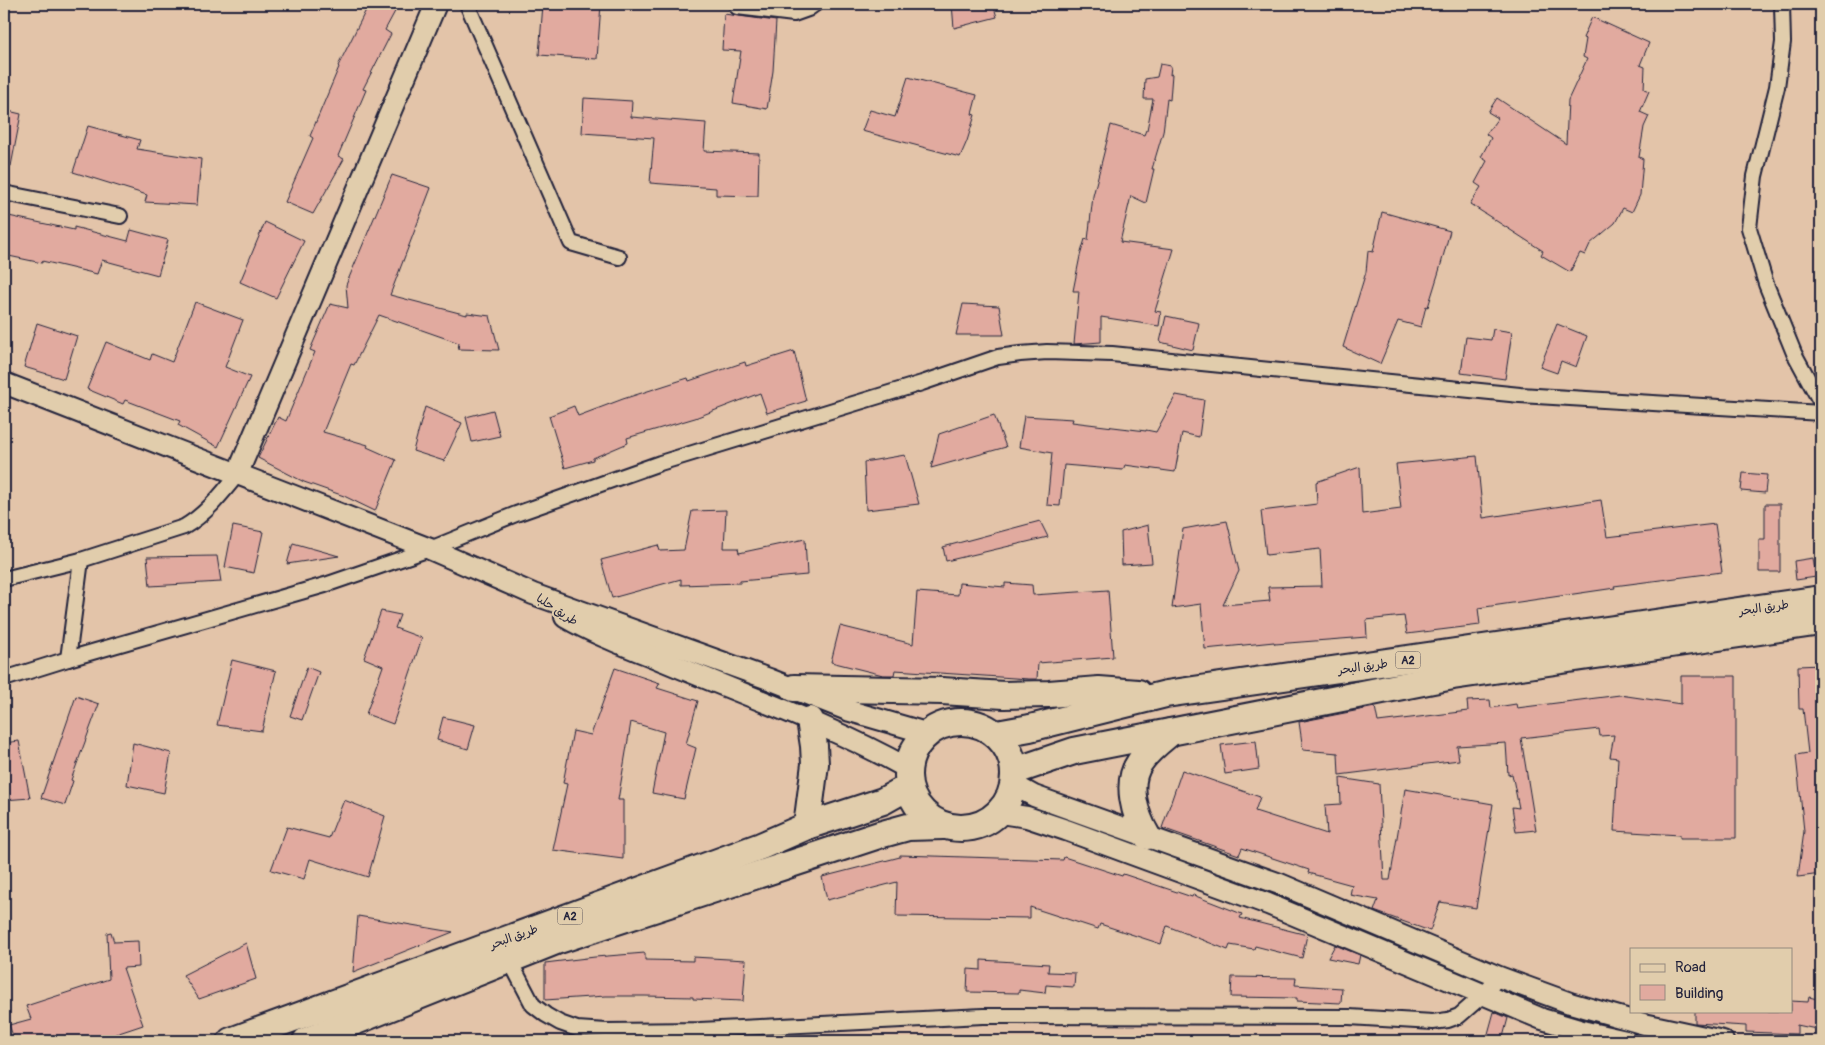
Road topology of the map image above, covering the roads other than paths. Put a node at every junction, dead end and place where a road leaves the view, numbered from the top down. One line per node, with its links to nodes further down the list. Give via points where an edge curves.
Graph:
1 (436, 4): 12 (main road)
2 (467, 4): 8 (street, via 571,243)
3 (815, 4): 5 (street, via 794,14)
4 (1782, 4): 10 (street, via 1783,42 1777,87 1755,176 1750,228 1766,284 1794,353)
5 (737, 7)
6 (4, 193): 7 (street)
7 (120, 216)
8 (619, 257)
9 (4, 383): 12 (main road)
10 (1821, 403)
11 (1821, 412): 13 (street, via 1520,395 1112,354 1020,354 998,357 660,463 516,514)
12 (237, 475): 13 (main road); 14 (street, via 211,507 184,528)
13 (430, 549): 16 (main road); 19 (street, via 325,585)
14 (81, 560): 15 (street); 19 (street)
15 (4, 579)
16 (533, 594): 22 (main road, طريق حلبا); 25 (main road, طريق حلبا, via 566,618 611,640)
17 (1821, 600): 20 (highway, طريق البحر / A2)
18 (1821, 622): 24 (highway, طريق البحر / A2, via 1454,676)
19 (68, 658): 21 (street)
20 (1351, 668): 23 (highway, طريق البحر / A2); 24 (highway)
21 (4, 679)
22 (794, 688): 23 (highway, via 1004,695 1100,690); 27 (main road, طريق حلبا, via 850,711)
23 (1166, 694): 28 (highway, طريق البحر / A2)
24 (1354, 694): 26 (highway, طريق البحر / A2)
25 (810, 720): 29 (main road, طريق حلبا, via 872,748); 32 (highway, via 815,764)
26 (1171, 732): 30 (highway, طريق البحر / A2, via 1074,751); 34 (highway, via 1139,764 1133,785 1134,806)
27 (926, 733): 28 (highway, via 943,724 962,721 980,724); 29 (highway, via 914,749)
28 (996, 734): 30 (highway, via 1009,751)
29 (908, 777): 32 (highway, طريق البحر / A2, via 883,800); 33 (highway, via 921,811)
30 (1015, 778): 31 (highway, via 1009,800); 34 (main road, via 1034,796)
31 (1000, 813): 33 (highway, A2, via 983,824 963,829); 36 (main road, via 1027,817 1066,830)
32 (807, 826): 37 (highway, طريق البحر / A2)
33 (943, 826): 37 (highway, طريق البحر / A2, via 908,827 878,835)
34 (1147, 836): 35 (main road)
35 (1280, 884): 36 (main road); 39 (main road)
36 (1268, 904): 40 (main road)
37 (552, 933): 38 (highway, طريق البحر / A2); 43 (highway, طريق البحر / A2)
38 (510, 961): 40 (street, via 534,1005 546,1015 577,1029 606,1031 700,1030 983,1016 1350,1018 1433,1022 1459,1016); 44 (highway, طريق البحر / A2)
39 (1500, 977): 40 (street); 41 (main road)
40 (1483, 995): 42 (main road, via 1542,1019)
41 (1591, 1009): 42 (main road); 46 (main road)
42 (1586, 1032): 45 (main road)
43 (231, 1041)
44 (306, 1041)
45 (1626, 1041)
46 (1723, 1041)

